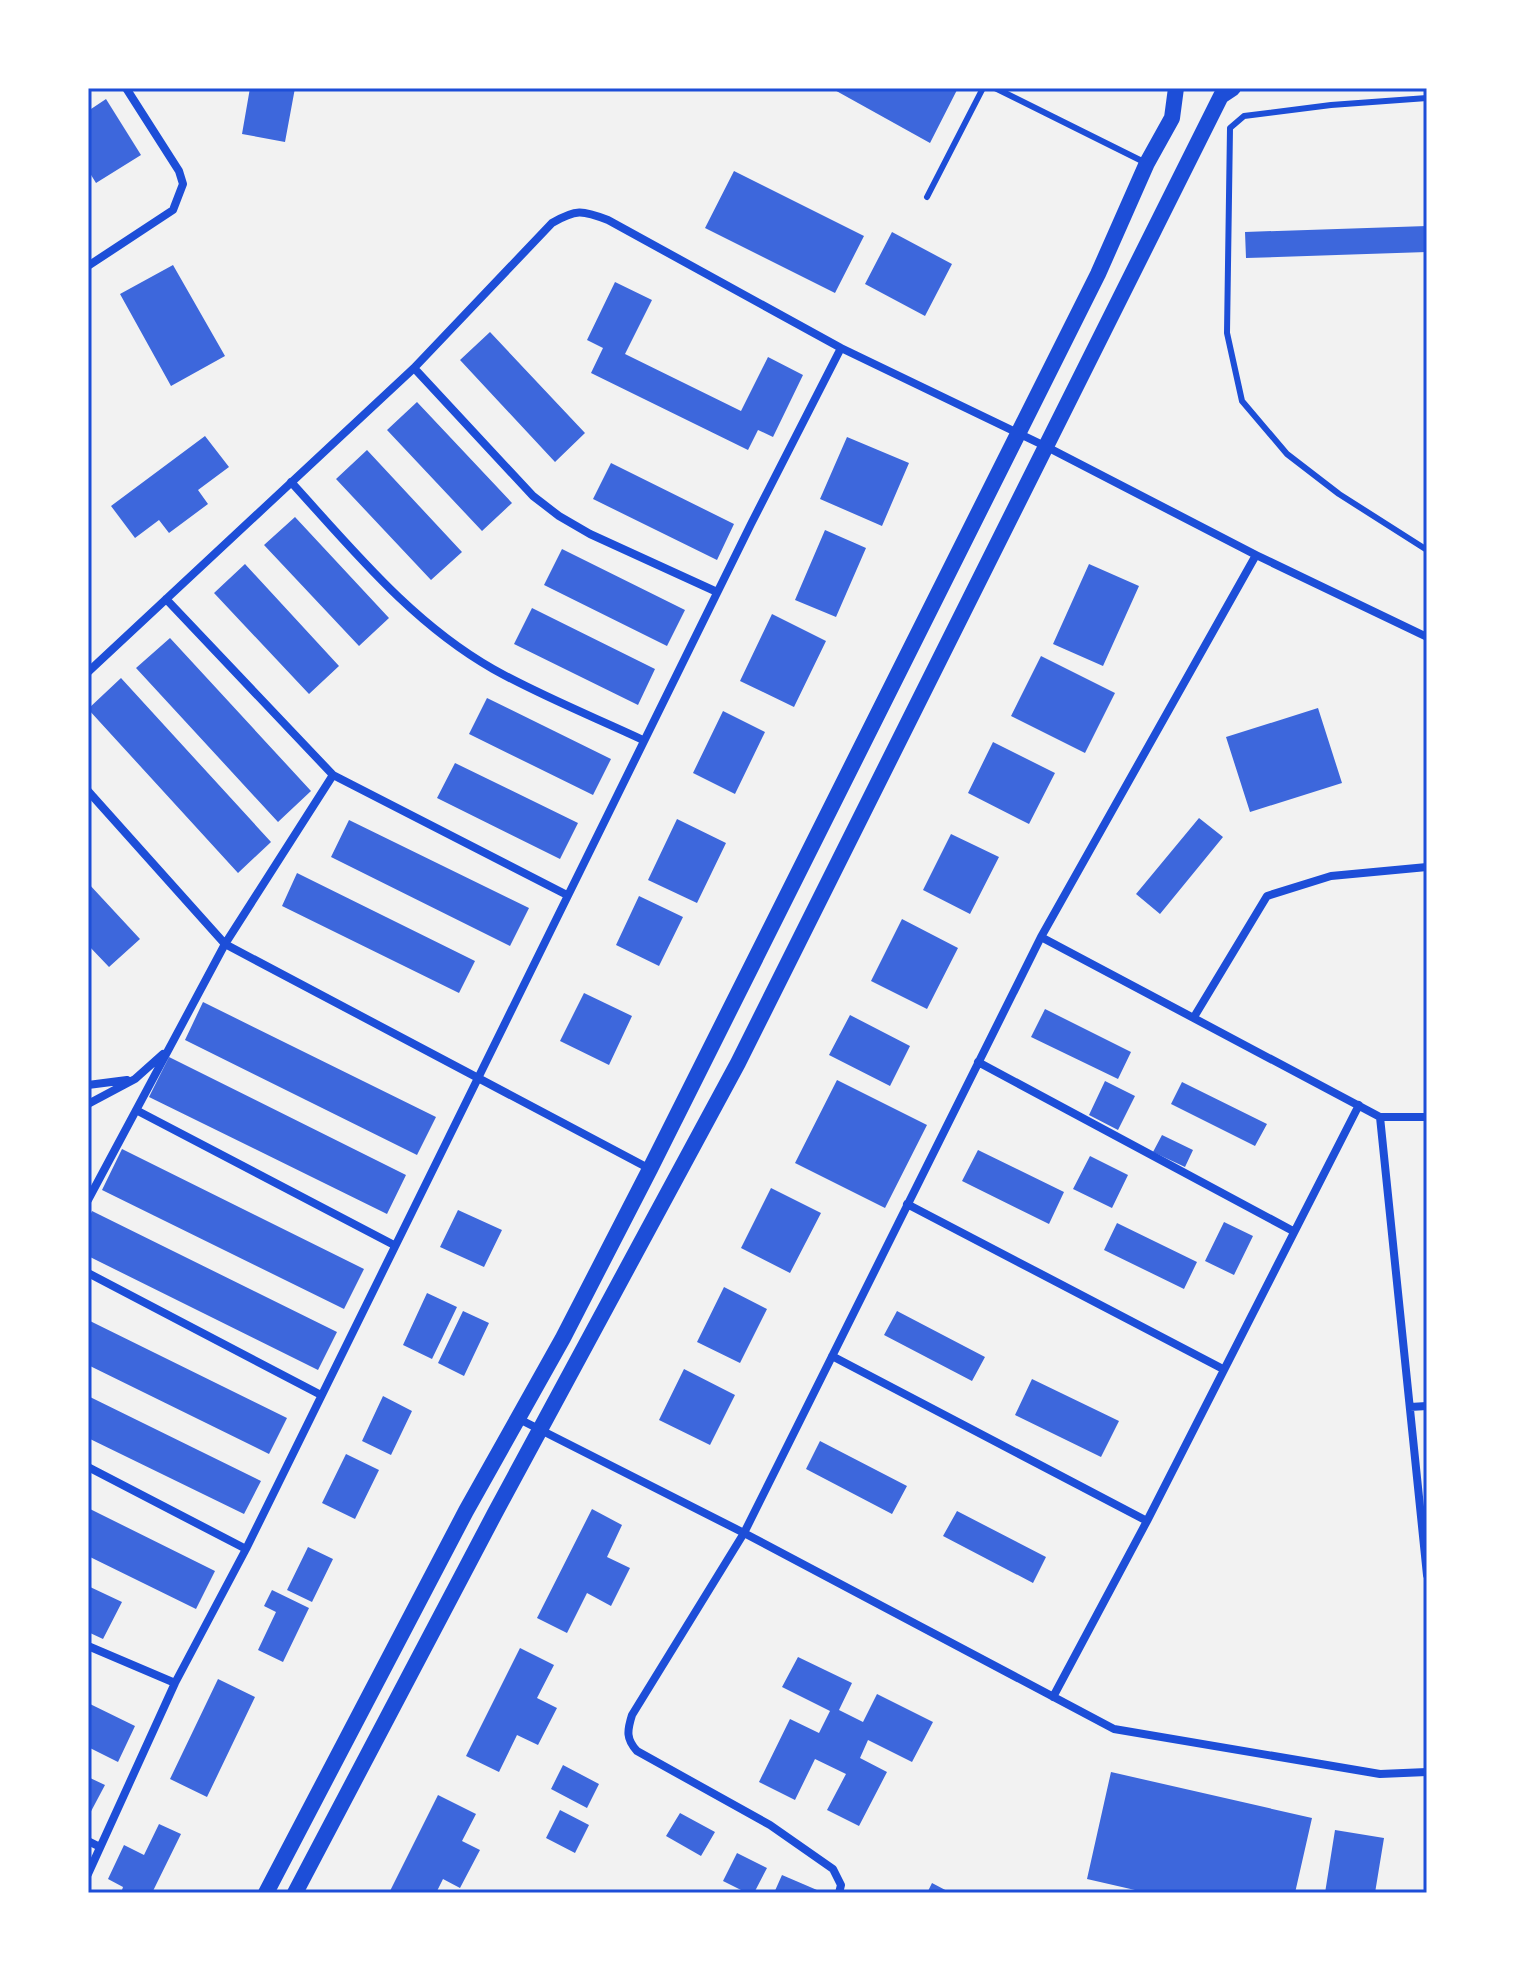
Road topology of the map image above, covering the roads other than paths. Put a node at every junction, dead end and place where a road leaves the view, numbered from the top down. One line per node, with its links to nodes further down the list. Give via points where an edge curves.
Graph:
1 (126, 88): 9 (street, via 183,184 173,210)
2 (983, 88): 8 (lane)
3 (995, 88): 7 (lane)
4 (1176, 88): 7 (main road, via 1172,118)
5 (1233, 88): 13 (main road, via 1221,96)
6 (1427, 98): 15 (lane, via 1244,116 1230,128 1227,333 1242,401 1287,454)
7 (1147, 163): 12 (main road)
8 (927, 197)
9 (88, 266)
10 (841, 348): 11 (street, via 608,220 570,212 552,223); 12 (street); 17 (street)
11 (414, 368): 14 (street); 17 (street, via 533,496 559,516)
12 (1018, 433): 13 (street); 39 (main road)
13 (1047, 447): 16 (street); 51 (main road, via 738,1063)
14 (291, 482): 18 (street); 21 (street, via 394,594 458,645 494,669)
15 (1427, 550)
16 (1256, 555): 19 (street); 26 (street)
17 (717, 592): 21 (street)
18 (166, 599): 20 (street); 22 (street)
19 (1427, 637)
20 (88, 672)
21 (643, 740): 25 (street)
22 (333, 775): 25 (street); 27 (street)
23 (88, 791): 27 (street)
24 (1427, 867): 28 (street, via 1331,876 1267,896)
25 (567, 895): 32 (street)
26 (1041, 937): 28 (street); 30 (street)
27 (225, 944): 29 (street); 32 (street)
28 (1194, 1017): 35 (street)
29 (169, 1049): 31 (street); 36 (street)
30 (978, 1062): 41 (street); 42 (street)
31 (135, 1079): 33 (street); 34 (street)
32 (476, 1079): 39 (street); 43 (street)
33 (88, 1085)
34 (88, 1104)
35 (1359, 1105): 37 (street); 42 (street)
36 (136, 1110): 40 (street); 43 (street)
37 (1380, 1117): 38 (street); 49 (street)
38 (1427, 1117)
39 (650, 1169): 50 (main road)
40 (88, 1200)
41 (907, 1204): 45 (street); 46 (street)
42 (1293, 1231): 46 (street)
43 (394, 1245): 47 (street)
44 (88, 1273): 47 (street)
45 (832, 1356): 53 (street); 54 (street)
46 (1223, 1369): 53 (street)
47 (321, 1395): 55 (street)
48 (1427, 1406): 49 (street)
49 (1410, 1407): 56 (street)
50 (519, 1419): 51 (street); 64 (main road)
51 (540, 1428): 54 (street); 65 (main road)
52 (88, 1467): 55 (street)
53 (1147, 1521): 59 (street)
54 (744, 1533): 59 (street); 66 (street, via 632,1715 628,1741 833,1869)
55 (246, 1549): 58 (street)
56 (1427, 1575)
57 (88, 1646): 58 (street)
58 (175, 1683): 62 (street)
59 (1053, 1697): 60 (street, via 1114,1729 1380,1774)
60 (1427, 1772)
61 (88, 1841): 62 (street)
62 (100, 1847): 63 (street)
63 (88, 1874)
64 (266, 1893)
65 (295, 1893)
66 (839, 1893)

